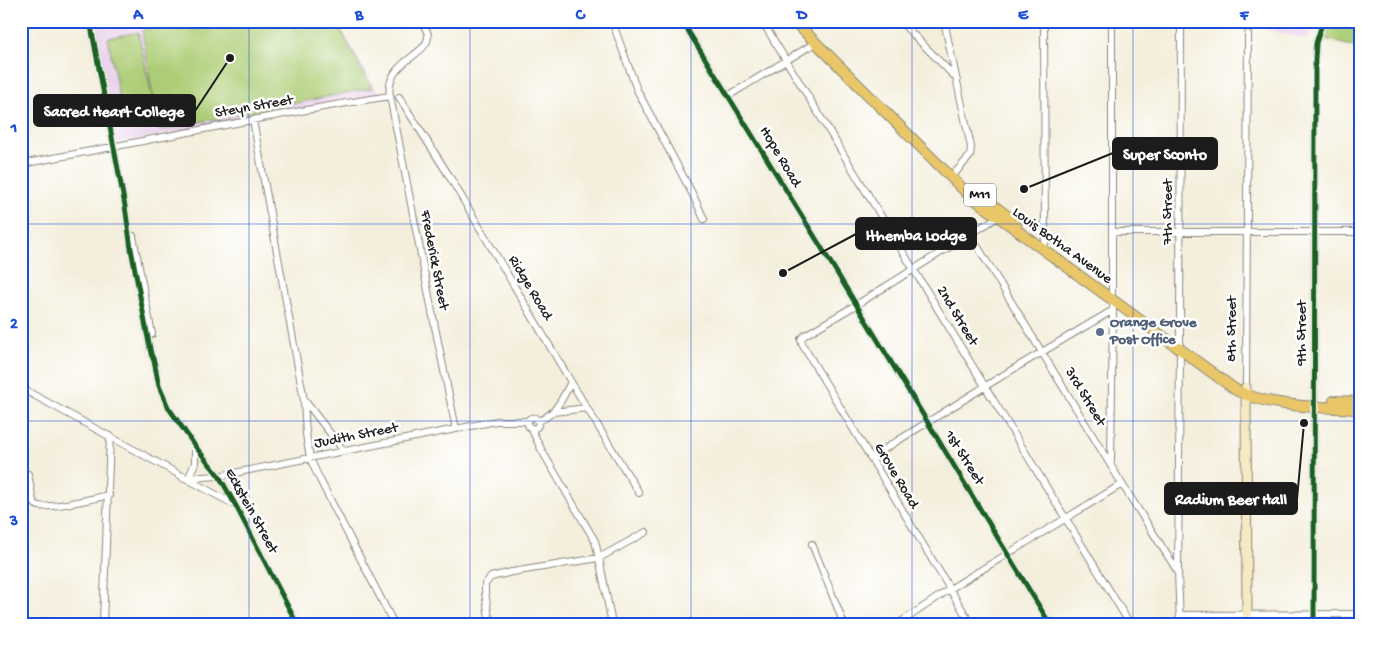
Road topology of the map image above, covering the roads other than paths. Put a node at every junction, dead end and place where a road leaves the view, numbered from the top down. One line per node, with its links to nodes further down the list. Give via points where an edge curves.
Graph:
1 (90, 21): 22 (street, Eckstein Street)
2 (422, 21): 18 (street, via 428,35 426,42 392,76 388,89)
3 (612, 21): 26 (street, via 640,96)
4 (682, 21): 19 (street, Hope Road)
5 (762, 21): 16 (street, 2nd Street)
6 (794, 21): 15 (main road, Louis Botha Avenue / M11)
7 (803, 21): 24 (main road, Louis Botha Avenue / M11)
8 (900, 21): 17 (street)
9 (944, 21): 17 (street)
10 (1044, 21): 33 (street)
11 (1112, 21): 27 (street)
12 (1181, 21): 28 (street, 7th Street)
13 (1322, 21): 30 (street, 9th Street, via 1315,59)
14 (1248, 34): 29 (street, 8th Street)
15 (815, 43): 16 (street); 25 (main road, Louis Botha Avenue / M11, via 963,189)
16 (785, 60): 19 (street); 34 (street, 2nd Street)
17 (955, 77): 24 (street, via 971,150 970,156)
18 (390, 96): 21 (street, Steyn Street); 53 (street, Frederick Street)
19 (728, 96): 36 (street, Hope Road)
20 (399, 97): 39 (street, Ridge Road)
21 (253, 120): 22 (street, Steyn Street); 43 (street)
22 (114, 147): 23 (street, Steyn Street); 55 (street, Eckstein Street, via 160,386 168,407)
23 (21, 164)
24 (954, 173): 33 (main road, Louis Botha Avenue / M11)
25 (998, 217): 32 (street); 35 (main road, Louis Botha Avenue / M11)
26 (704, 219)
27 (1112, 232): 28 (street); 35 (street)
28 (1180, 232): 29 (street); 37 (street, 7th Street)
29 (1247, 232): 30 (street); 42 (street, 8th Street)
30 (1315, 232): 31 (street); 45 (street, 9th Street)
31 (1361, 232)
32 (970, 234): 34 (street); 38 (street, 3rd Street)
33 (1045, 244): 35 (main road, Louis Botha Avenue / M11)
34 (914, 270): 36 (street); 40 (street, 2nd Street)
35 (1113, 301): 37 (main road, Louis Botha Avenue / M11); 38 (street); 59 (street)
36 (856, 305): 51 (street, 1st Street); 58 (street, Grove Road, via 804,335 801,341)
37 (1180, 346): 42 (main road, Louis Botha Avenue / M11); 72 (street, 7th Street)
38 (1043, 352): 40 (street); 59 (street, 3rd Street)
39 (571, 382): 46 (street, Ridge Road); 48 (street)
40 (985, 387): 51 (street); 67 (street, 2nd Street)
41 (21, 388): 54 (street)
42 (1246, 391): 45 (main road, Louis Botha Avenue / M11); 77 (main road, 8th Street)
43 (304, 400): 56 (street); 57 (street)
44 (1361, 402): 45 (main road, Louis Botha Avenue / M11)
45 (1314, 403): 47 (main road, Louis Botha Avenue / M11); 76 (street, 9th Street)
46 (587, 408): 48 (street); 64 (street, Ridge Road)
47 (1361, 409)
48 (553, 412): 50 (street)
49 (528, 421): 50 (street, via 534,418); 52 (street); 53 (street, Judith Street, via 502,420)
50 (538, 421): 52 (street, via 536,428)
51 (928, 423): 58 (street); 70 (street, 1st Street)
52 (531, 428): 71 (street, via 592,536)
53 (456, 429): 56 (street, Judith Street)
54 (110, 436): 62 (street); 65 (street)
55 (195, 446): 61 (street, Eckstein Street); 62 (street, via 195,463)
56 (344, 451): 57 (street, Judith Street)
57 (310, 458): 61 (street, Judith Street); 80 (street)
58 (870, 458): 73 (street, Grove Road)
59 (1111, 463): 63 (street, 3rd Street)
60 (28, 474): 65 (street, via 33,501 41,507)
61 (219, 476): 62 (street, Judith Street); 66 (street, Eckstein Street)
62 (186, 477): 66 (street)
63 (1122, 484): 67 (street); 72 (street, 3rd Street)
64 (639, 493)
65 (108, 495): 78 (street)
66 (236, 506): 79 (street, Eckstein Street)
67 (1066, 518): 70 (street); 87 (street, 2nd Street)
68 (646, 532): 71 (street)
69 (812, 544): 83 (street)
70 (1007, 554): 73 (street); 86 (street, 1st Street)
71 (599, 558): 81 (street, via 491,577 485,592); 82 (street)
72 (1178, 572): 75 (street, 7th Street)
73 (950, 589): 84 (street); 85 (street, Grove Road)
74 (1361, 614): 76 (street)
75 (1180, 615): 77 (street); 88 (street, 7th Street)
76 (1314, 615): 77 (street); 89 (street, 9th Street)
77 (1247, 619)
78 (103, 624)
79 (297, 624)
80 (394, 624)
81 (490, 624)
82 (612, 624)
83 (844, 624)
84 (898, 624)
85 (971, 624)
86 (1050, 624)
87 (1130, 624)
88 (1180, 624)
89 (1314, 624)

